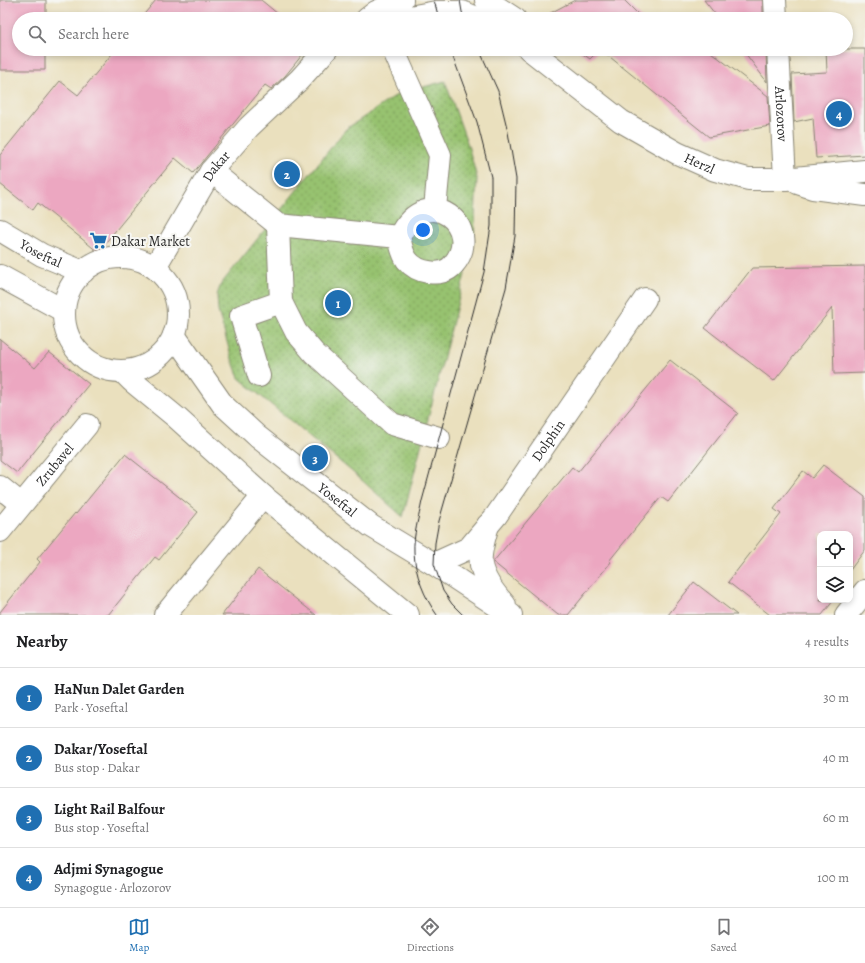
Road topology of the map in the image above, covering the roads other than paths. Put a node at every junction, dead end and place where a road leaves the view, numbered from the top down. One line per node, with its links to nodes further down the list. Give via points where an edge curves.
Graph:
1 (376, 0): 7 (street)
2 (402, 0): 8 (street)
3 (408, 0): 9 (street)
4 (486, 0): 10 (street)
5 (502, 0): 11 (street)
6 (775, 0): 12 (street)
7 (365, 12)
8 (376, 12)
9 (421, 12)
10 (505, 12)
11 (511, 12)
12 (776, 12)
13 (321, 56): 19 (street, Dakar)
14 (334, 56): 19 (street, Dakar)
15 (396, 56): 25 (street, via 440,155)
16 (538, 56): 20 (street, Herzl)
17 (555, 56): 20 (street, Herzl)
18 (778, 56): 23 (street, Arlozorov)
19 (299, 80): 21 (street, Dakar, via 249,127)
20 (621, 121): 23 (street, Herzl, via 677,153 715,170 748,178)
21 (211, 171): 26 (street); 29 (street, Dakar)
22 (865, 171): 23 (street, Herzl)
23 (785, 178): 24 (street, Herzl, via 813,188)
24 (865, 195)
25 (435, 209): 28 (street, via 412,217); 28 (street, via 449,214 462,233 460,256 453,266 444,272 432,273 419,269 408,261 402,251)
26 (278, 225): 28 (street); 33 (street)
27 (0, 230): 30 (street, Yoseftal, via 42,255)
28 (399, 237)
29 (155, 268): 30 (street, via 141,261 118,257 96,263); 35 (street, via 166,278 174,291 178,321)
30 (83, 272): 34 (street, via 73,282)
31 (0, 276): 34 (street)
32 (645, 299): 43 (street, Dolphin)
33 (280, 302): 37 (street, via 241,316); 39 (street, via 296,332 314,353 392,424)
34 (64, 311): 36 (street, via 66,329 74,346 87,360 103,368)
35 (174, 336): 36 (street, via 168,347 148,365); 45 (street, Yoseftal, via 223,405 258,437 372,526)
36 (122, 371): 41 (street)
37 (259, 376)
38 (87, 425): 42 (street, Zrubavel)
39 (439, 438)
40 (0, 487): 42 (street)
41 (263, 496): 47 (street); 48 (street)
42 (21, 504): 44 (street, Zrubavel)
43 (488, 525): 45 (street, Dolphin, via 469,548); 49 (street, via 481,564 491,590)
44 (0, 531)
45 (434, 564): 49 (street, Yoseftal)
46 (865, 591): 50 (street)
47 (165, 615)
48 (408, 615)
49 (512, 615)
50 (846, 615)

